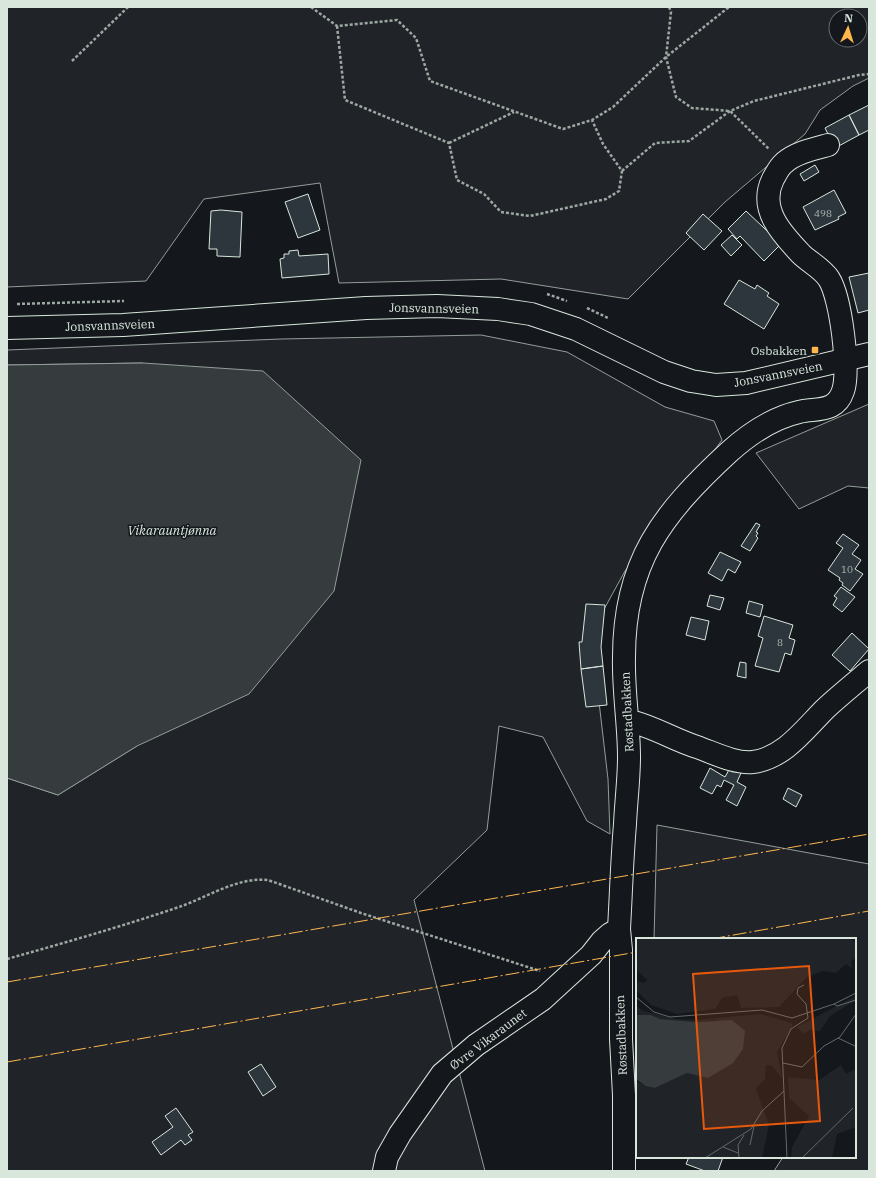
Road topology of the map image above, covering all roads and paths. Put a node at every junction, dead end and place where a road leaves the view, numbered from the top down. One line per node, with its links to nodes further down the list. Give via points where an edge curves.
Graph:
1 (128, 7): 7 (path)
2 (311, 7): 5 (path)
3 (669, 7): 6 (path, via 671,12)
4 (729, 7): 6 (path)
5 (337, 26): 10 (path, via 397,20 416,38 430,81); 12 (path, via 345,100)
6 (666, 56): 9 (path, via 676,97 692,108); 11 (path, via 613,107)
7 (72, 61)
8 (869, 74): 9 (path, via 754,101)
9 (730, 111): 14 (path); 15 (path, via 689,141 655,143)
10 (515, 112): 11 (path, via 563,129); 12 (path)
11 (592, 120): 15 (path, via 602,144)
12 (449, 143): 15 (path, via 457,180 484,194 501,212 530,216 606,199 619,191)
13 (828, 146): 14 (street, via 803,152)
14 (784, 163): 18 (street, via 771,184 769,209 784,234 808,261 828,276 840,313)
15 (622, 171)
16 (7, 328): 18 (street, Jonsvannsveien, via 123,325 366,308 437,306 498,309 531,314 576,329 664,372 691,381 716,385 746,383)
17 (869, 354): 18 (street, Jonsvannsveien)
18 (844, 360): 20 (street, Røstadbakken, via 845,384 838,401 823,408 801,411 766,424 746,438 677,503 657,532 634,580 628,606 624,659)
19 (869, 671): 20 (street, via 785,748 772,757 752,762 732,759)
20 (629, 721): 21 (street, Røstadbakken)
21 (619, 929): 23 (street, Øvre Vikaraunet, via 602,941); 25 (street, Røstadbakken)
22 (7, 959): 23 (path, via 180,907 214,892 255,879 268,880)
23 (565, 979): 24 (street, Øvre Vikaraunet, via 543,999 458,1058 442,1074 400,1134)
24 (384, 1171)
25 (624, 1171)

